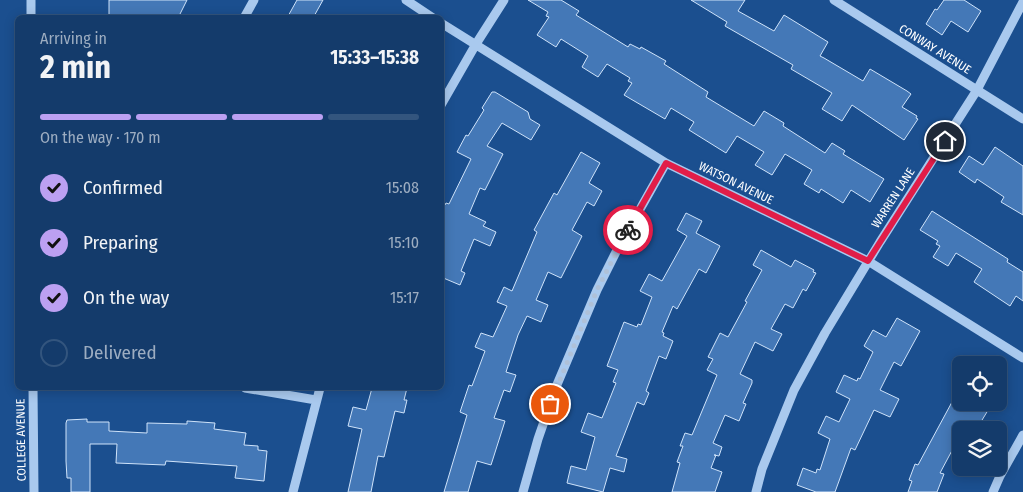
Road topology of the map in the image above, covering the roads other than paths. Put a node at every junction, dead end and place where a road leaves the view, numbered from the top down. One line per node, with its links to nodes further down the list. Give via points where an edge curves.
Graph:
1 (31, 0): 7 (street)
2 (254, 0): 8 (street)
3 (406, 0): 9 (street)
4 (504, 0): 11 (street)
5 (834, 0): 12 (street, CONWAY AVENUE)
6 (1023, 2): 12 (street, WARREN LANE)
7 (31, 15)
8 (246, 15)
9 (428, 15)
10 (444, 25): 11 (street, WATSON AVENUE)
11 (476, 44): 13 (street); 15 (street, WATSON AVENUE)
12 (977, 90): 14 (street, CONWAY AVENUE); 16 (street, WARREN LANE)
13 (444, 100)
14 (1023, 119)
15 (666, 163): 16 (street, WATSON AVENUE); 25 (street, via 597,290 556,387)
16 (868, 261): 17 (street, WATSON AVENUE); 26 (street, WARREN LANE, via 794,390)
17 (1023, 358)
18 (33, 390): 23 (street, COLLEGE AVENUE)
19 (257, 390): 21 (street)
20 (319, 390): 21 (street)
21 (316, 400): 24 (street)
22 (1023, 435): 27 (street)
23 (34, 492)
24 (293, 492)
25 (523, 492)
26 (756, 492)
27 (993, 492)

